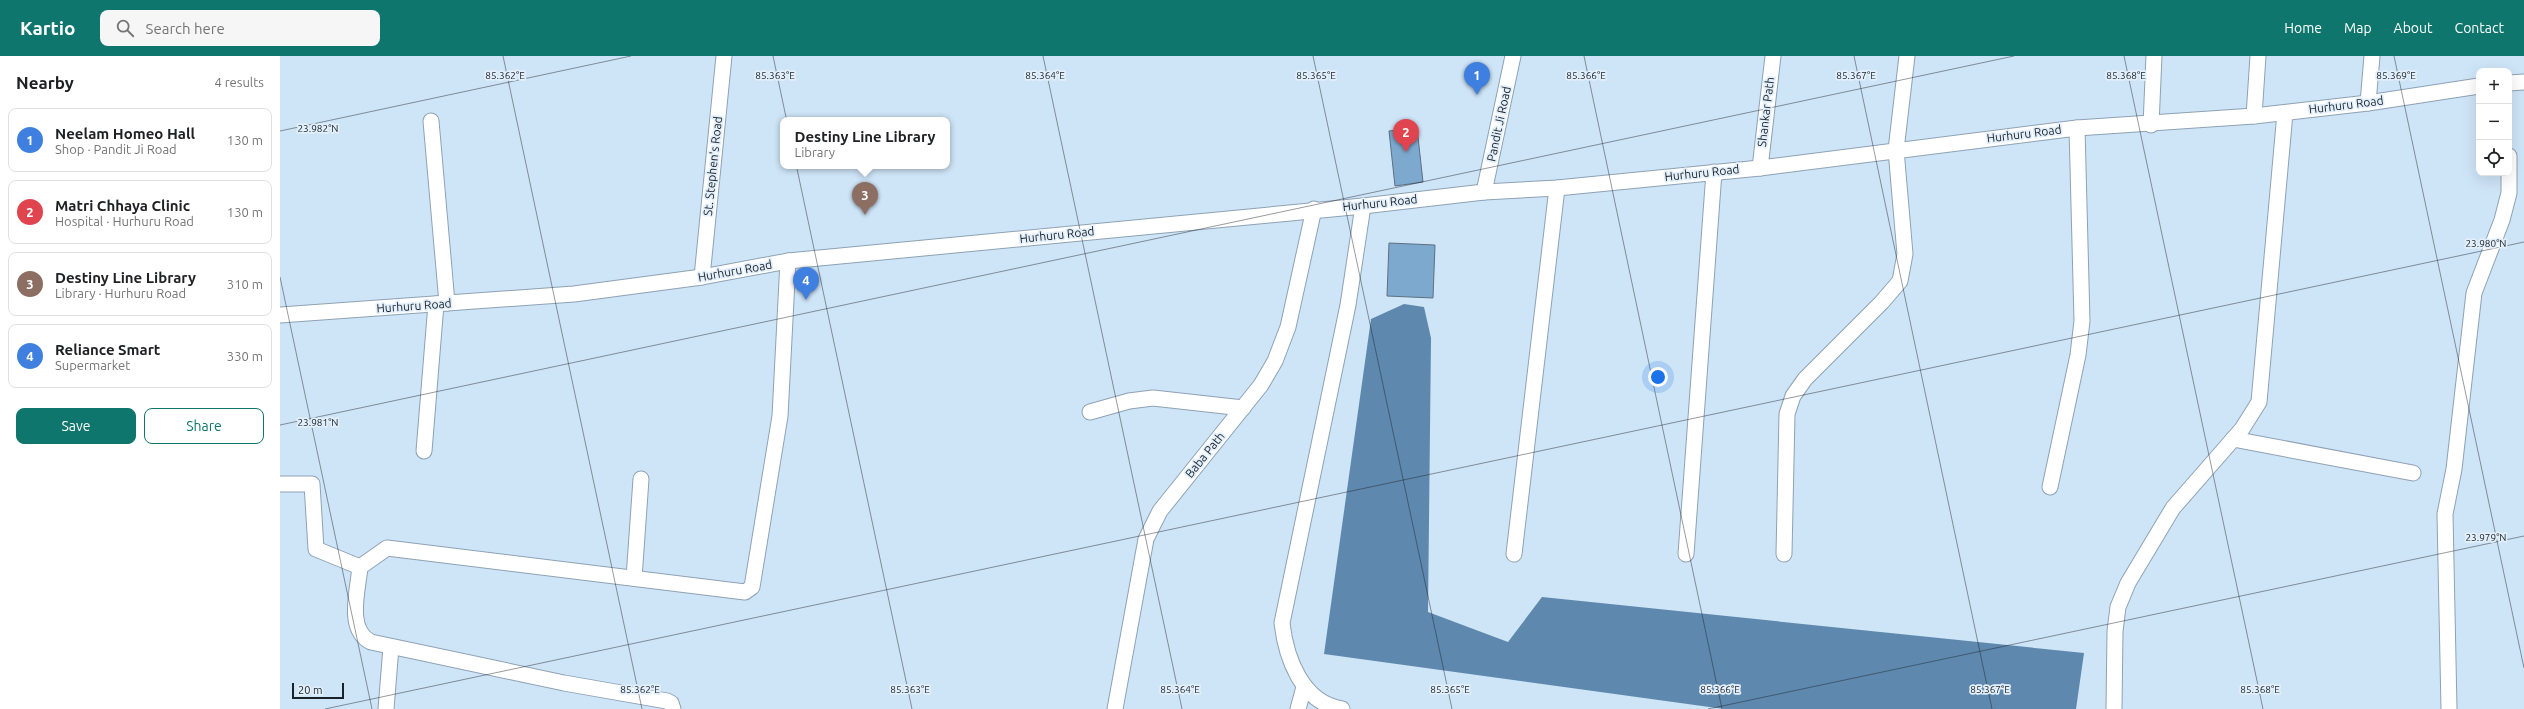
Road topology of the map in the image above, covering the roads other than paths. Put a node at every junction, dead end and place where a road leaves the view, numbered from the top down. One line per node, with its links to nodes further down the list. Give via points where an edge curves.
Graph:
1 (724, 56): 26 (street, St. Stephen's Road)
2 (1513, 56): 22 (street, Pandit Ji Road)
3 (1773, 56): 18 (street, Shankar Path)
4 (1907, 56): 17 (street)
5 (2154, 56): 15 (street)
6 (2258, 56): 13 (street)
7 (2372, 56): 11 (street)
8 (2524, 82): 9 (street)
9 (2512, 83)
10 (2476, 86): 11 (street, Hurhuru Road)
11 (2368, 103): 12 (street, Hurhuru Road)
12 (2285, 113): 13 (street, Hurhuru Road); 31 (street, via 2260,402)
13 (2254, 116): 15 (street, Hurhuru Road)
14 (431, 121): 27 (street)
15 (2151, 125): 16 (street, Hurhuru Road)
16 (2077, 128): 17 (street, Hurhuru Road); 36 (street, via 2082,321 2078,355)
17 (1896, 150): 18 (street, Hurhuru Road); 39 (street, via 1905,254 1900,281 1805,379 1793,396 1787,414)
18 (1760, 168): 19 (street, Hurhuru Road)
19 (1714, 172): 21 (street, Hurhuru Road); 38 (street)
20 (2509, 176): 50 (street, via 2509,193 2502,220 2474,293 2454,469 2445,514)
21 (1557, 188): 22 (street, Hurhuru Road); 37 (street)
22 (1484, 192): 23 (street, Hurhuru Road)
23 (1363, 206): 24 (street, Hurhuru Road); 43 (street, via 1348,305 1282,623 1284,645)
24 (1314, 209): 25 (street, Hurhuru Road); 29 (street, Baba Path, via 1285,334 1275,361)
25 (788, 262): 26 (street, Hurhuru Road); 41 (street, via 780,416 752,587 745,592)
26 (702, 277): 27 (street, Hurhuru Road, via 574,294)
27 (441, 303): 28 (street, Hurhuru Road); 32 (street)
28 (280, 316)
29 (1243, 408): 30 (street, via 1153,398 1129,401); 46 (street, Baba Path, via 1160,511 1146,539)
30 (1090, 412)
31 (2233, 439): 33 (street); 49 (street, via 2173,508 2128,583 2118,607 2115,631)
32 (424, 451)
33 (2413, 473)
34 (641, 479): 41 (street)
35 (280, 484): 40 (street, via 312,484 316,549)
36 (2050, 487)
37 (1514, 554)
38 (1686, 554)
39 (1784, 554)
40 (360, 567): 41 (street, via 387,548); 42 (street, via 356,625 359,632 371,642)
41 (634, 578)
42 (391, 647): 44 (street); 45 (street, via 564,683 667,701)
43 (1304, 687): 47 (street); 48 (street, via 1315,699)
44 (386, 709)
45 (673, 709)
46 (1115, 709)
47 (1298, 709)
48 (1342, 709)
49 (2114, 709)
50 (2449, 709)

